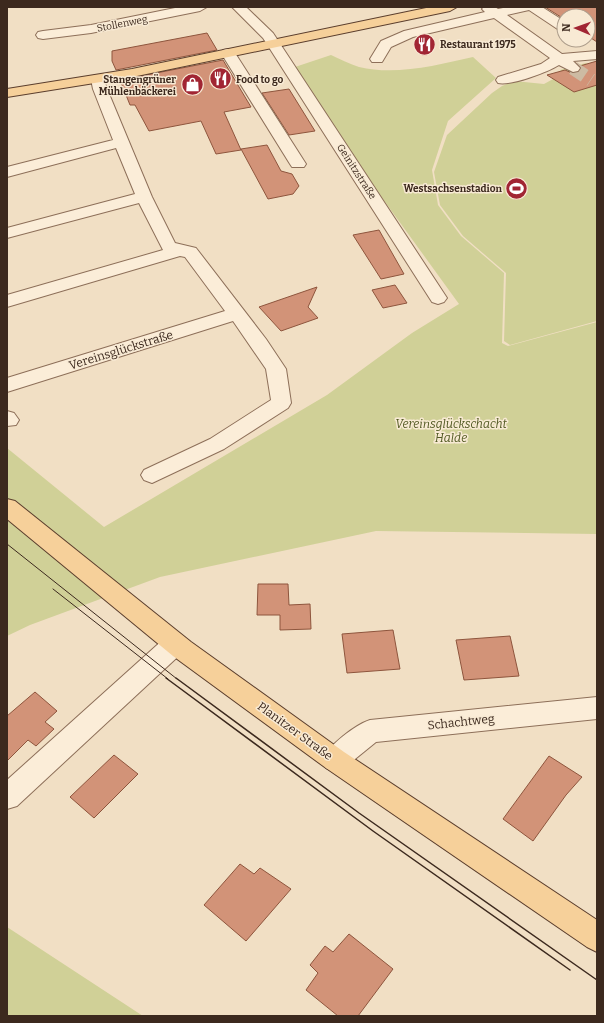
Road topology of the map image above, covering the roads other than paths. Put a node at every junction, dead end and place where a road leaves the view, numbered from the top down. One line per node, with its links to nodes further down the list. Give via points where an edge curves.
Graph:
1 (200, 7): 8 (street, Stollenweg, via 91,29)
2 (238, 7): 9 (street, Geinitzstraße)
3 (450, 7): 9 (main road)
4 (525, 7): 6 (street)
5 (533, 7): 7 (street)
6 (490, 11): 12 (street); 13 (street, via 409,34 386,44)
7 (556, 22)
8 (43, 35)
9 (274, 44): 10 (main road); 24 (street, Geinitzstraße)
10 (228, 53): 15 (main road); 19 (street)
11 (597, 55): 12 (street)
12 (560, 58): 14 (street); 16 (street, via 546,67)
13 (377, 59)
14 (573, 68)
15 (98, 79): 17 (main road); 18 (street)
16 (503, 80)
17 (7, 93)
18 (122, 142): 20 (street); 21 (street)
19 (298, 164)
20 (7, 172)
21 (144, 197): 22 (street); 23 (street, via 168,246)
22 (7, 233)
23 (179, 251): 25 (street); 26 (street, via 190,252)
24 (438, 298)
25 (7, 301)
26 (236, 314): 27 (street, Vereinsglückstraße); 28 (street, via 276,369 282,403 216,444)
27 (7, 385)
28 (152, 474)
29 (7, 507): 30 (main road, Planitzer Straße)
30 (175, 644): 32 (main road, Planitzer Straße); 33 (street)
31 (597, 708): 32 (street, Schachtweg, via 370,731)
32 (335, 760): 34 (main road, Planitzer Straße)
33 (7, 797)
34 (597, 937)

